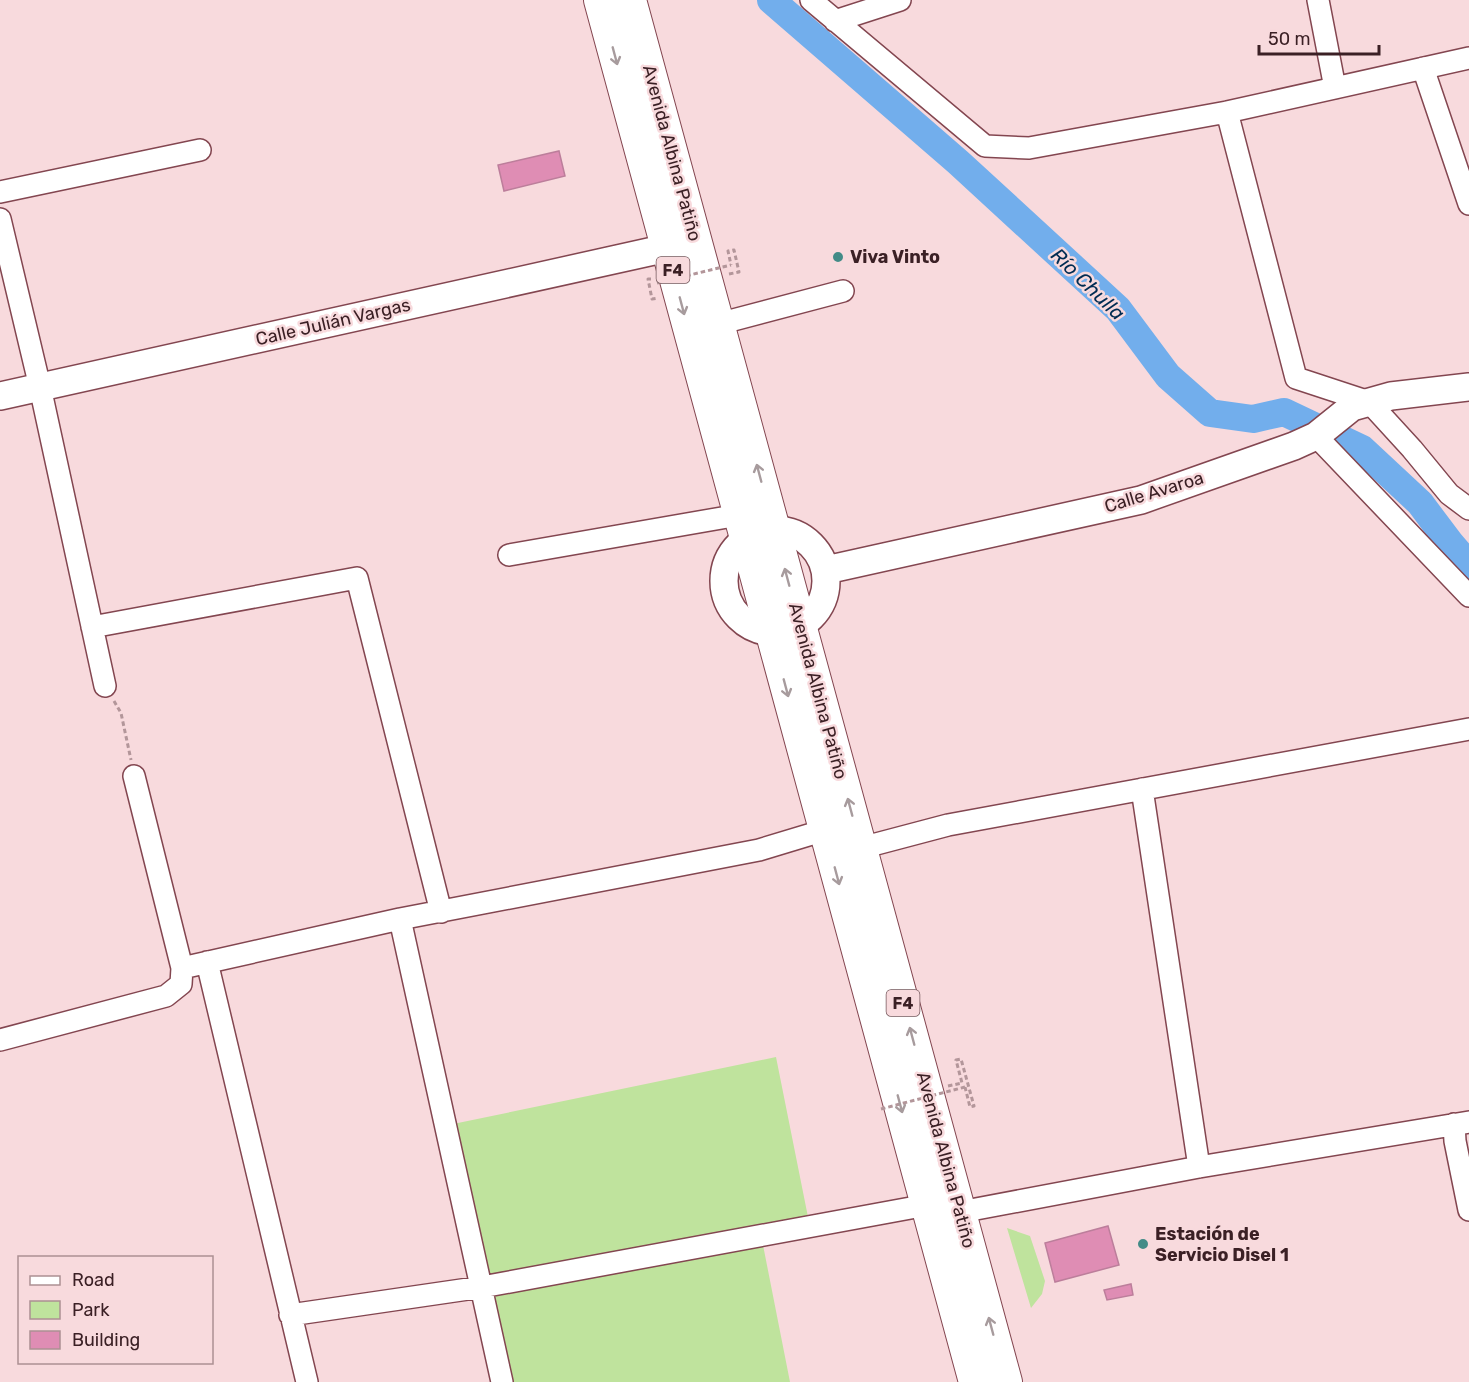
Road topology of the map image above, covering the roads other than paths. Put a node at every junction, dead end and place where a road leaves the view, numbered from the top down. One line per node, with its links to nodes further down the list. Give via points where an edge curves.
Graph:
1 (600, 0): 15 (highway, Avenida Albina Patiño / F4, one-way to 15)
2 (630, 0): 17 (highway, Avenida Albina Patiño / F4)
3 (811, 0): 6 (street)
4 (900, 0): 6 (street)
5 (1318, 0): 9 (street)
6 (835, 21): 10 (street, via 985,146 1029,148)
7 (1469, 58): 8 (street)
8 (1422, 68): 9 (street); 13 (street)
9 (1335, 88): 10 (street)
10 (1227, 112): 21 (street, via 1296,378)
11 (200, 150): 12 (street)
12 (0, 192)
13 (1469, 204)
14 (0, 219): 18 (street)
15 (667, 248): 18 (main road, Calle Julián Vargas); 24 (highway, Avenida Albina Patiño / F4, one-way to 24)
16 (843, 291): 17 (street)
17 (718, 324): 24 (highway, Avenida Albina Patiño / F4, one-way to 17)
18 (40, 387): 20 (main road, Calle Julián Vargas); 28 (street)
19 (1469, 387): 21 (main road, Calle Avaroa)
20 (0, 396)
21 (1369, 402): 22 (main road, Calle Avaroa, via 1352,407); 23 (street, via 1449,494)
22 (1323, 430): 26 (main road, Calle Avaroa, via 1293,446 1141,500); 27 (street)
23 (1469, 509)
24 (753, 528): 25 (street); 26 (main road, via 802,536 813,545); 29 (highway, Avenida Albina Patiño / F4); 29 (main road, via 732,554 726,569 728,603 738,617 760,631)
25 (509, 555)
26 (826, 570): 29 (main road, via 827,586 813,615)
27 (1469, 596)
28 (92, 627): 30 (street); 36 (street, via 357,578)
29 (785, 628): 34 (highway, Avenida Albina Patiño / F4, one-way to 34); 35 (highway, Avenida Albina Patiño / F4, one-way to 29)
30 (105, 686)
31 (1469, 729): 33 (street)
32 (134, 776): 39 (street)
33 (1142, 789): 35 (street, via 948,825); 42 (street)
34 (825, 830): 36 (street, via 759,849); 43 (highway, Avenida Albina Patiño / F4, one-way to 43)
35 (861, 848): 45 (highway, Avenida Albina Patiño / F4, one-way to 35)
36 (441, 912): 37 (street)
37 (400, 919): 38 (street); 46 (street)
38 (207, 962): 39 (street); 47 (street)
39 (182, 968): 40 (street, via 182,984 166,996)
40 (0, 1040)
41 (1461, 1123): 42 (street); 44 (street, via 1455,1141)
42 (1199, 1167): 45 (street)
43 (927, 1204): 46 (street); 50 (highway, Avenida Albina Patiño / F4)
44 (1469, 1210)
45 (960, 1212): 51 (highway, Avenida Albina Patiño / F4, one-way to 45)
46 (482, 1287): 47 (street); 49 (street)
47 (290, 1315): 48 (street)
48 (307, 1382)
49 (502, 1382)
50 (975, 1382)
51 (1006, 1382)

